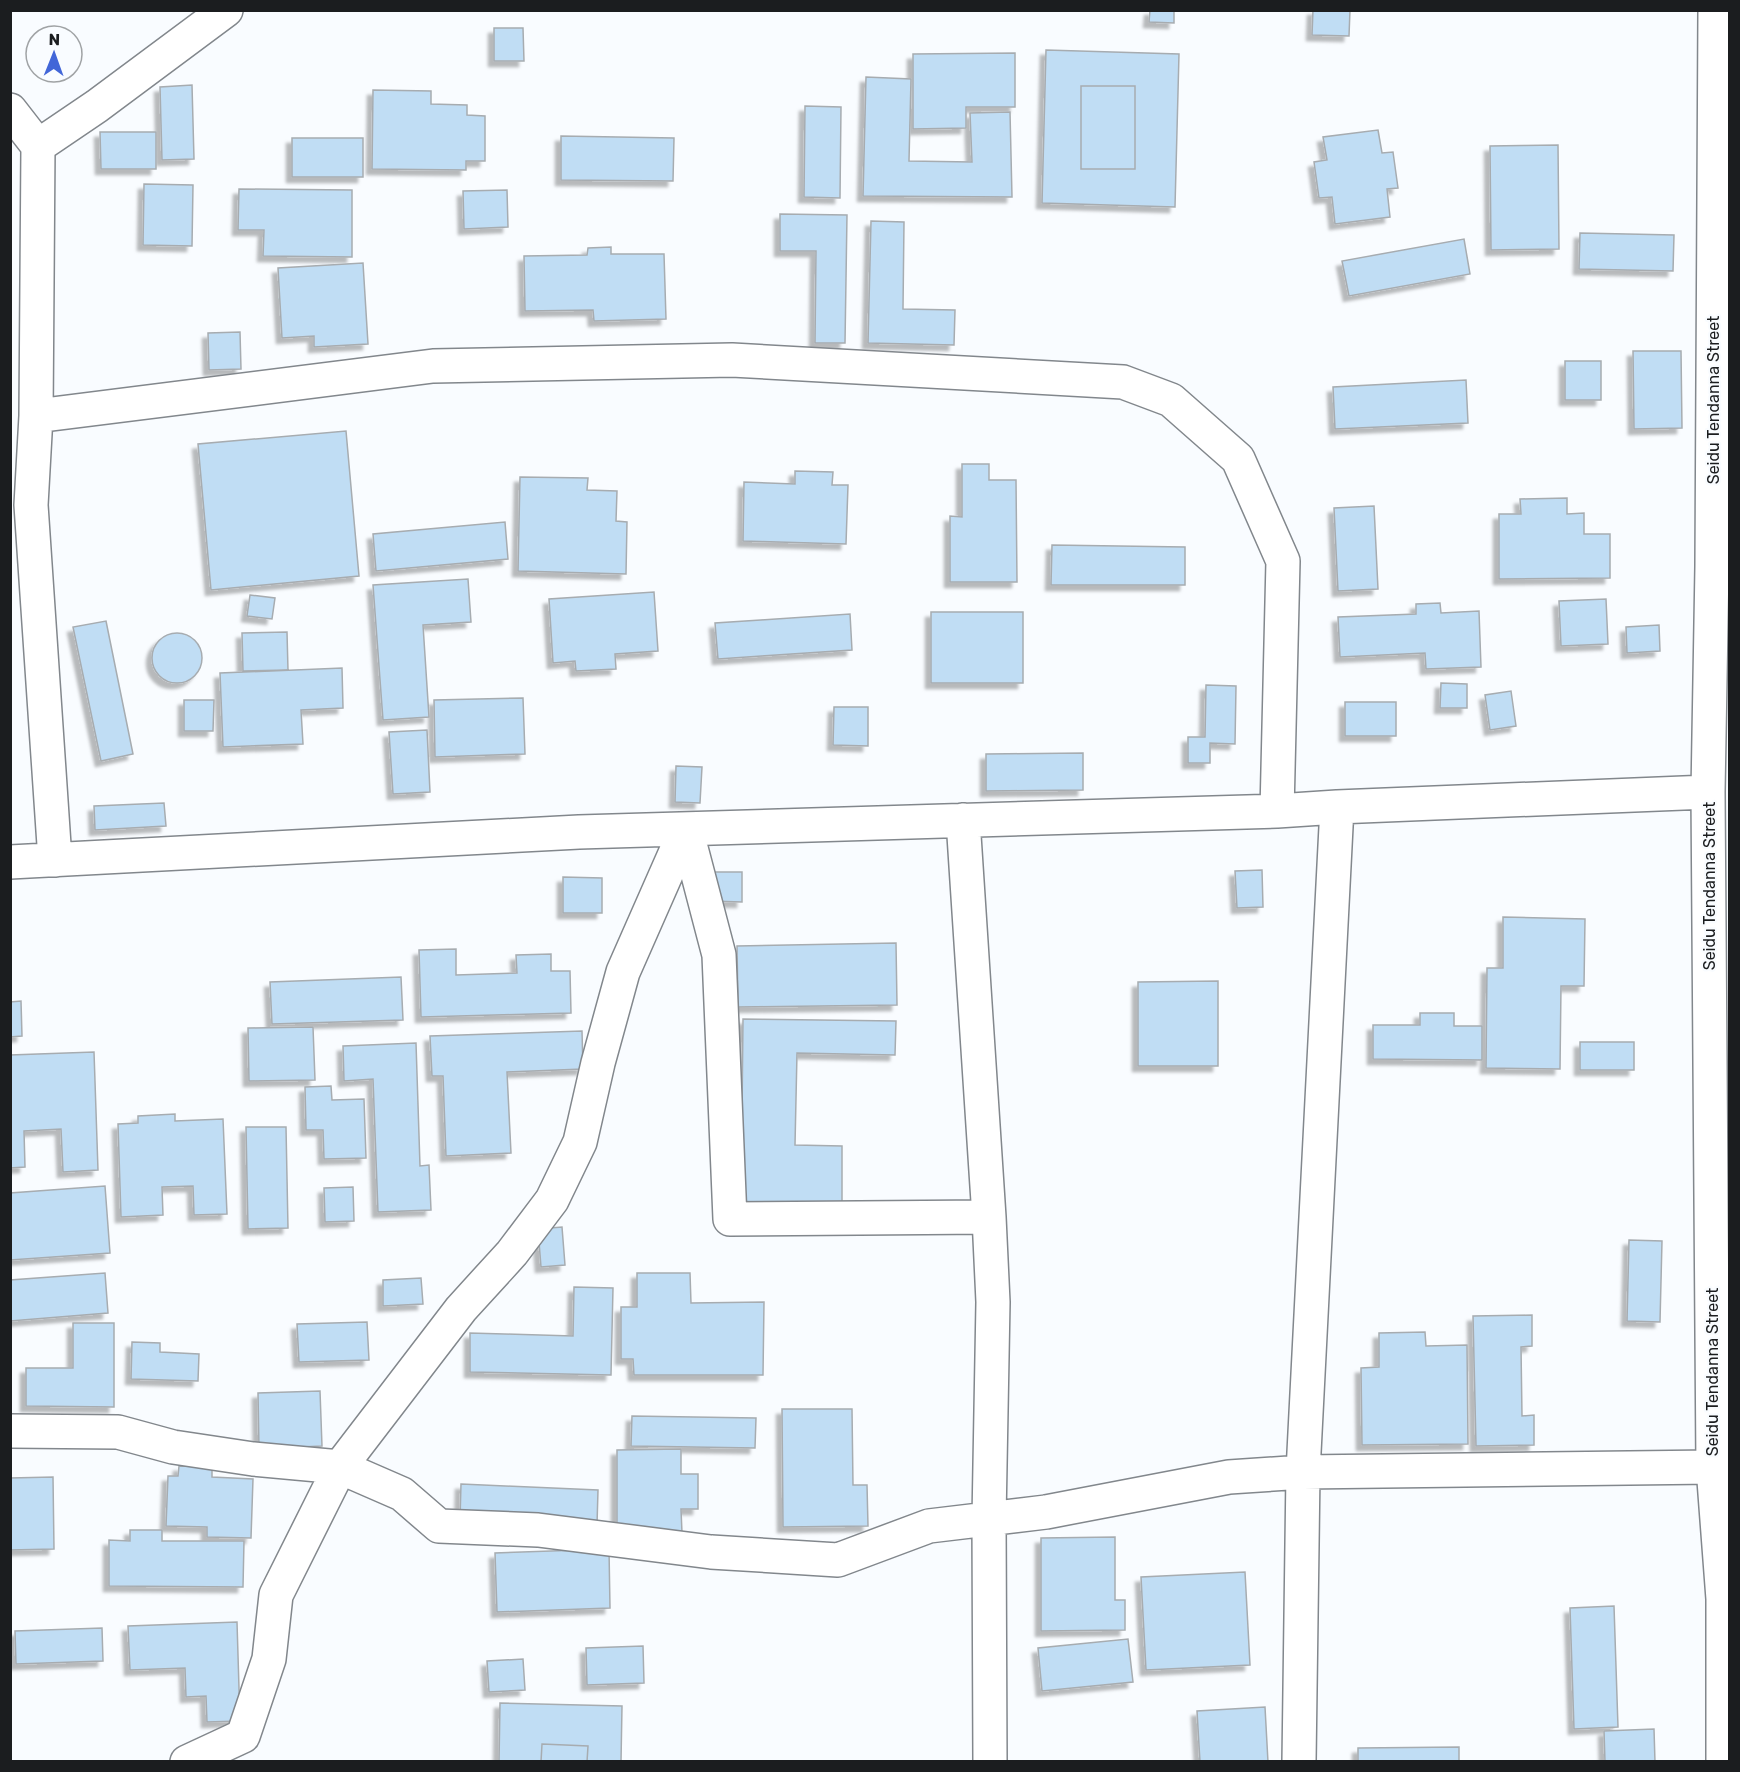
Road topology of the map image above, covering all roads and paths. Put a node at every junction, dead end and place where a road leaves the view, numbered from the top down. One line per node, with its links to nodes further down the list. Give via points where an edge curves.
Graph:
1 (226, 10): 4 (street)
2 (1715, 10): 6 (street, Seidu Tendanna Street)
3 (10, 110): 4 (street)
4 (38, 146): 5 (street)
5 (36, 416): 9 (street, via 433,366 732,360 1124,382 1171,400 1238,459 1283,561); 12 (street, via 32,506)
6 (1721, 566): 7 (street, Seidu Tendanna Street)
7 (1708, 792): 8 (street); 17 (street, Seidu Tendanna Street)
8 (1337, 807): 9 (street); 18 (street)
9 (1277, 811): 10 (street)
10 (963, 820): 11 (street); 14 (street)
11 (686, 829): 12 (street); 14 (street, via 718,955 730,1219); 16 (street, via 623,972 580,1142 552,1200 512,1253 461,1309)
12 (55, 860): 13 (street)
13 (10, 862)
14 (989, 1217): 19 (street, via 993,1302)
15 (10, 1431): 16 (street, via 118,1432 173,1447)
16 (340, 1467): 19 (street, via 402,1494 439,1526 538,1530 711,1552 838,1560 929,1526); 21 (street, via 276,1595 269,1659 243,1736)
17 (1713, 1467): 18 (street); 20 (street, Seidu Tendanna Street)
18 (1303, 1472): 19 (street, via 1229,1477); 23 (street)
19 (989, 1519): 22 (street)
20 (1726, 1599): 24 (street, Seidu Tendanna Street)
21 (187, 1761)
22 (990, 1761)
23 (1299, 1761)
24 (1723, 1761)

